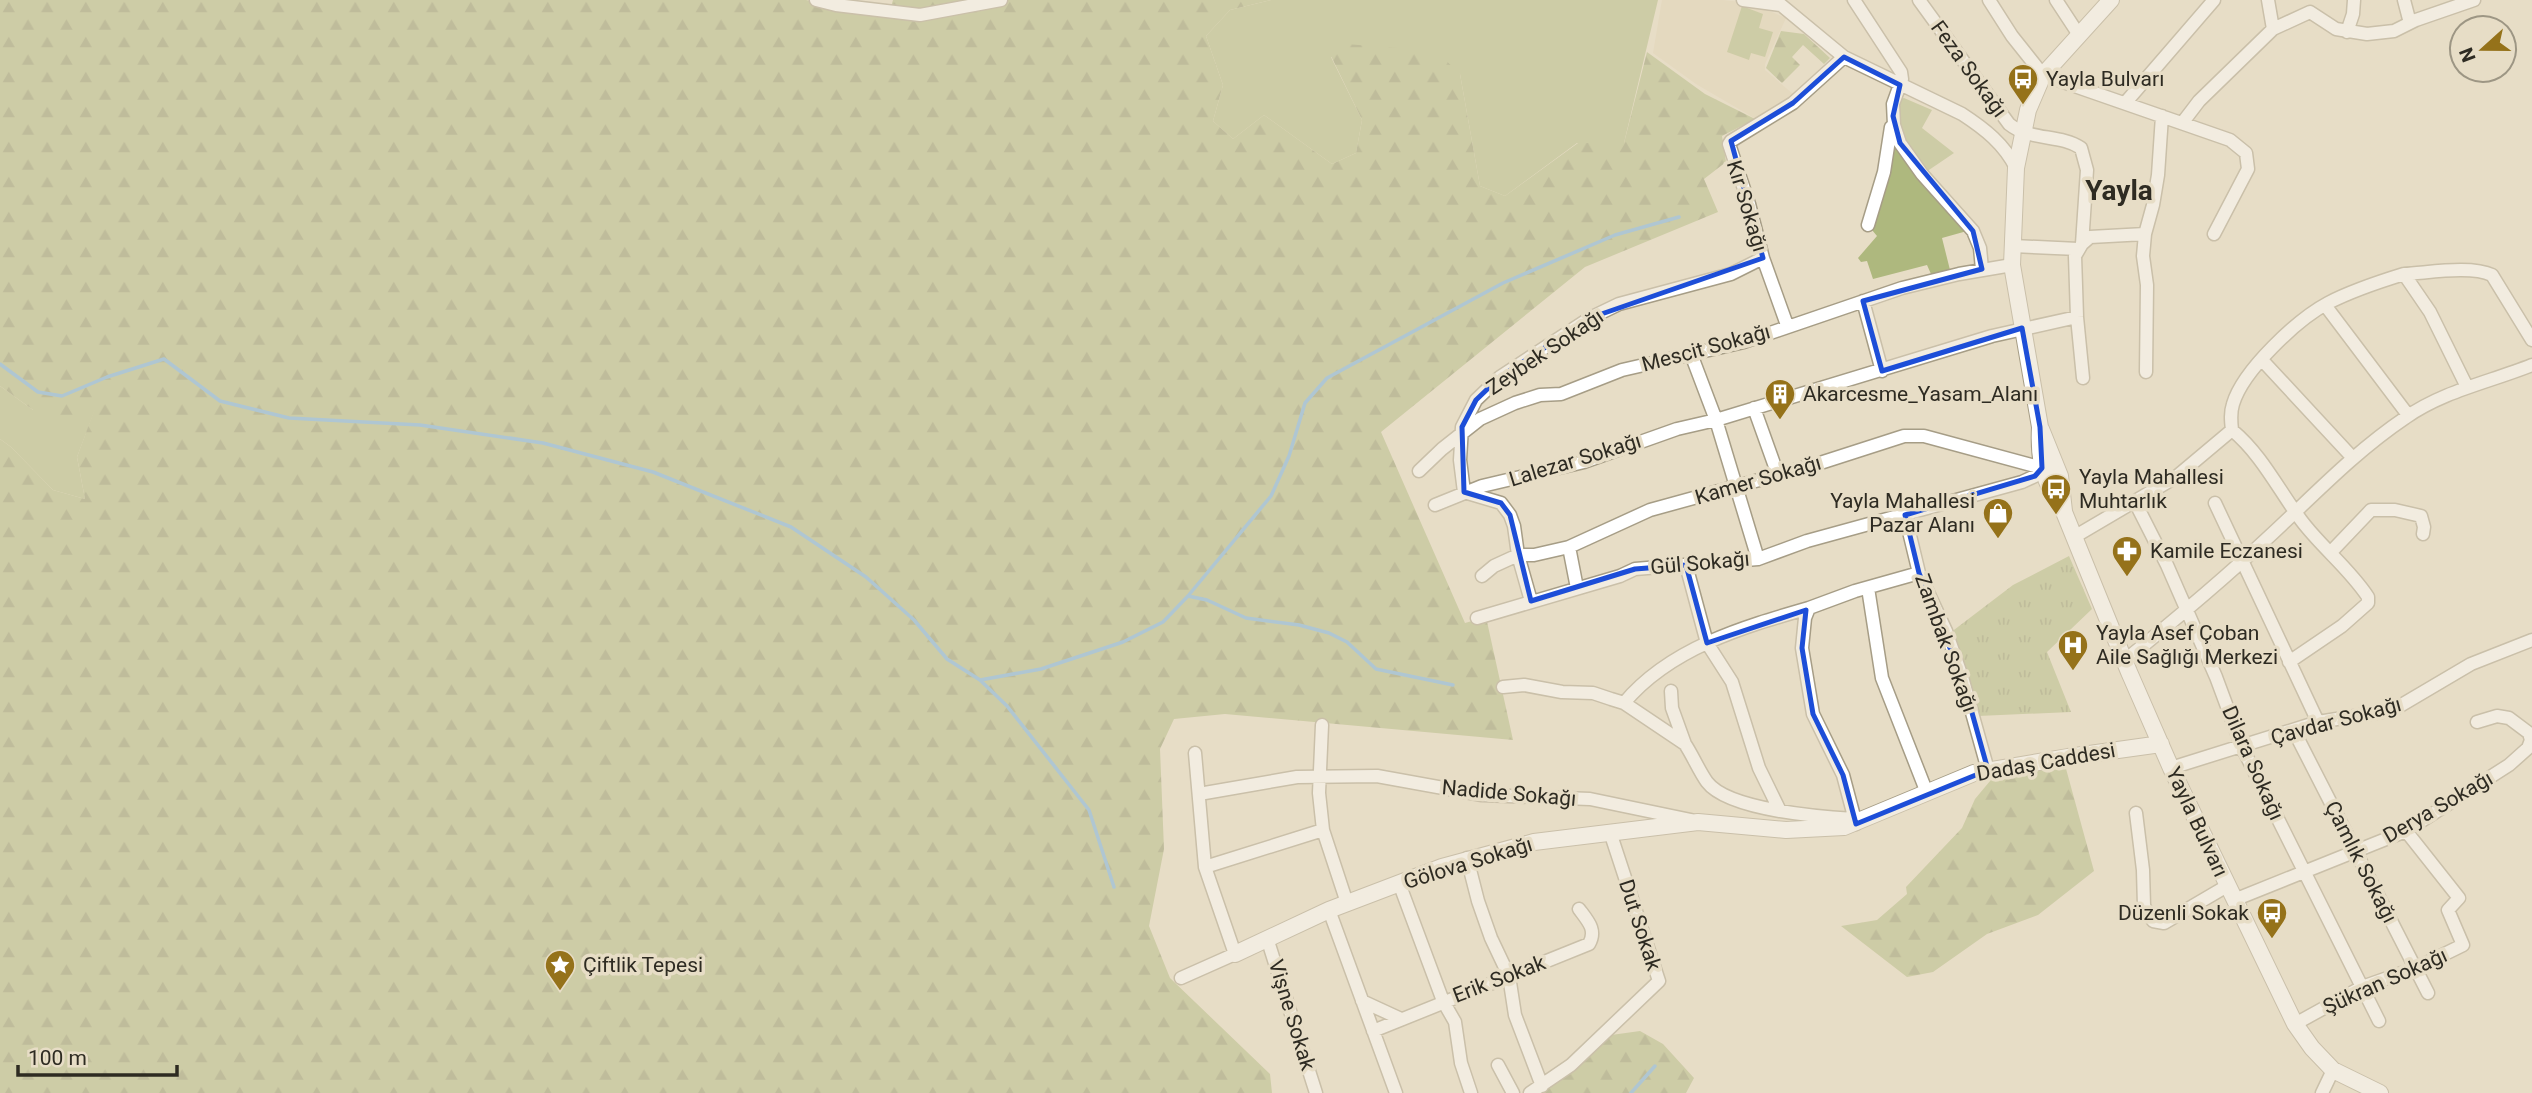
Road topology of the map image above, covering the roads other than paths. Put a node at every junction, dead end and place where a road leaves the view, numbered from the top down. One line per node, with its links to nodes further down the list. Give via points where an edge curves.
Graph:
1 (816, 0): 2 (street, via 920,15)
2 (1001, 0)
3 (1743, 0): 14 (street)
4 (1854, 0): 23 (street, via 1899,66)
5 (1919, 0): 28 (street, Feza Sokağı, via 2009,124)
6 (1989, 0): 22 (street)
7 (2056, 0): 20 (street)
8 (2111, 0): 20 (main road, Yayla Bulvarı)
9 (2214, 0): 24 (street)
10 (2268, 0): 18 (street)
11 (2354, 0): 19 (street)
12 (2404, 0): 17 (street)
13 (2474, 0): 15 (street)
14 (1778, 3): 21 (street)
15 (2455, 3): 17 (street)
16 (2310, 6): 18 (street); 19 (street, via 2336,29)
17 (2410, 23): 19 (street, via 2381,33)
18 (2273, 29): 27 (street)
19 (2347, 32)
20 (2079, 35): 22 (main road, Yayla Bulvarı)
21 (1844, 57): 23 (street); 35 (street, Kır Sokağı, via 1797,100 1731,141)
22 (2043, 75): 24 (street); 28 (main road, Yayla Bulvarı)
23 (1899, 85): 25 (street); 29 (street, via 1979,125 2009,153)
24 (2126, 102): 26 (street)
25 (1893, 116): 30 (street, via 1884,172); 37 (street, via 1899,143 1973,231)
26 (2162, 116): 27 (street); 31 (street, via 2158,175)
27 (2183, 122): 32 (street, via 2237,144 2249,159 2245,177)
28 (2023, 133): 29 (main road, Yayla Bulvarı); 34 (street, via 2081,148 2087,170)
29 (2016, 168): 33 (main road, Yayla Bulvarı)
30 (1868, 225)
31 (2145, 234): 34 (street, via 2090,237); 49 (street)
32 (2214, 234)
33 (2013, 246): 34 (street); 36 (main road, Yayla Bulvarı)
34 (2080, 247): 41 (street, via 2075,256)
35 (1763, 258): 42 (street, Kır Sokağı); 57 (street, Zeybek Sokağı, via 1731,274 1619,304 1590,318 1500,377 1476,400 1462,426)
36 (2012, 265): 37 (street, Mescit Sokağı); 43 (main road, Yayla Bulvarı)
37 (1983, 270): 39 (street, Mescit Sokağı, via 1930,280)
38 (2404, 274): 40 (street); 44 (street, via 2466,271 2492,275); 51 (street, via 2430,312)
39 (1863, 301): 42 (street, Mescit Sokağı); 48 (street)
40 (2325, 305): 46 (street); 53 (street)
41 (2077, 317): 43 (street, Lalezar Sokağı); 50 (street)
42 (1787, 325): 45 (street, Mescit Sokağı, via 1744,342)
43 (2022, 328): 48 (street, Lalezar Sokağı); 55 (main road, Yayla Bulvarı)
44 (2532, 340)
45 (1691, 354): 54 (street); 57 (street, Mescit Sokağı, via 1612,374 1562,394 1515,403 1480,419)
46 (2262, 360): 56 (street, via 2236,396); 58 (street)
47 (2532, 365): 51 (street)
48 (1882, 371): 52 (street, Lalezar Sokağı)
49 (2146, 372)
50 (2083, 378)
51 (2467, 387): 53 (street)
52 (1754, 408): 54 (street, Lalezar Sokağı); 61 (street)
53 (2408, 415): 58 (street)
54 (1716, 420): 62 (street); 63 (street, Lalezar Sokağı, via 1584,462)
55 (2040, 427): 59 (main road, Yayla Bulvarı); 67 (main road, Yayla Bulvarı, via 2060,476)
56 (2232, 430): 64 (street, via 2176,477); 68 (street, via 2251,446)
57 (1462, 436): 60 (street, Mescit Sokağı); 63 (street, Zeybek Sokağı)
58 (2352, 457): 68 (street)
59 (2042, 468): 61 (street, Kamer Sokağı, via 1924,436 1904,436); 67 (main road, Yayla Bulvarı); 69 (street, Gül Sokağı, via 2022,482)
60 (1419, 471)
61 (1778, 475): 62 (street, Kamer Sokağı)
62 (1736, 487): 72 (street, Kamer Sokağı, via 1650,510); 75 (street)
63 (1464, 492): 66 (street, Lalezar Sokağı); 74 (street, via 1501,503 1514,526)
64 (2135, 502): 71 (street); 84 (street, Dilara Sokağı)
65 (2215, 503): 76 (street)
66 (1435, 505)
67 (2064, 512): 71 (main road, Yayla Bulvarı)
68 (2296, 512): 73 (street); 76 (street)
69 (1905, 515): 75 (street, Gül Sokağı); 78 (street, Zambak Sokağı)
70 (2423, 534): 73 (street, via 2421,516 2371,510)
71 (2074, 537): 88 (main road, Yayla Bulvarı)
72 (1569, 547): 74 (street, Kamer Sokağı); 80 (street)
73 (2331, 552): 89 (street, via 2363,589 2368,603)
74 (1518, 555): 79 (street, Kamer Sokağı); 82 (street)
75 (1758, 559): 77 (street, Gül Sokağı)
76 (2242, 562): 84 (street); 89 (street)
77 (1686, 565): 80 (street, Gül Sokağı, via 1635,569); 87 (street)
78 (1919, 573): 81 (street); 102 (street, Zambak Sokağı, via 1946,631)
79 (1482, 576)
80 (1577, 588): 82 (street, Gül Sokağı)
81 (1868, 588): 83 (street); 104 (street, via 1882,678)
82 (1531, 601): 85 (street, Gül Sokağı)
83 (1809, 608): 87 (street); 109 (street, via 1802,648 1813,714 1843,775)
84 (2187, 610): 88 (street); 99 (street, Dilara Sokağı)
85 (1477, 618)
86 (2532, 640): 93 (street, Çavdar Sokağı, via 2471,664 2393,710)
87 (1707, 643): 92 (street, via 1658,670); 106 (street, via 1732,682 1759,768)
88 (2124, 661): 98 (main road, Yayla Bulvarı)
89 (2289, 662): 93 (street)
90 (1503, 687): 92 (street, via 1593,693)
91 (1671, 691): 97 (street)
92 (1624, 703): 97 (street)
93 (2318, 722): 96 (street, Çavdar Sokağı)
94 (2477, 722): 111 (street, Derya Sokağı, via 2509,718 2529,733 2528,748)
95 (1322, 725): 103 (street)
96 (2294, 731): 99 (street, Çavdar Sokağı); 113 (street, Çamlık Sokağı)
97 (1685, 744): 106 (street, Dadaş Caddesi, via 1715,789)
98 (2161, 744): 101 (main road, Yayla Bulvarı); 102 (main road, Dadaş Caddesi)
99 (2242, 747): 101 (street, Çavdar Sokağı); 116 (street, Dilara Sokağı)
100 (1195, 753): 105 (street)
101 (2171, 768): 118 (main road, Yayla Bulvarı)
102 (1988, 770): 104 (main road, Dadaş Caddesi)
103 (1320, 775): 105 (street, Nadide Sokağı); 108 (street, Nadide Sokağı, via 1377,776 1482,795 1590,799); 110 (street)
104 (1927, 793): 109 (main road, Dadaş Caddesi)
105 (1199, 794): 115 (street)
106 (1780, 811): 109 (street, Dadaş Caddesi)
107 (2136, 813): 118 (street, Derya Sokağı, via 2144,906 2153,921 2164,923)
108 (1698, 821): 109 (main road, Gölova Sokağı, via 1786,830 1823,829); 112 (main road, Gölova Sokağı)
109 (1855, 821)
110 (1323, 830): 115 (street); 119 (street)
111 (2406, 831): 113 (street, Derya Sokağı); 124 (street, Şükran Sokağı, via 2459,898 2448,909 2463,945)
112 (1610, 832): 114 (main road, Gölova Sokağı, via 1534,842); 137 (street, Dut Sokak, via 1659,981 1571,1065)
113 (2356, 852): 116 (street, Derya Sokağı); 124 (street, Çamlık Sokağı)
114 (1467, 859): 117 (main road, Gölova Sokağı); 125 (street, via 1491,938)
115 (1205, 867): 123 (street)
116 (2304, 871): 118 (street, Derya Sokağı); 127 (street, Dilara Sokağı)
117 (1399, 883): 119 (main road, Gölova Sokağı); 130 (street)
118 (2231, 893): 133 (main road, Yayla Bulvarı)
119 (1347, 903): 121 (main road, Gölova Sokağı)
120 (1579, 909): 125 (street, Erik Sokak, via 1592,928 1588,944)
121 (1329, 910): 122 (main road, Gölova Sokağı); 129 (street)
122 (1267, 938): 123 (main road, Gölova Sokağı); 138 (street, Vişne Sokak)
123 (1235, 954): 126 (street, Gölova Sokağı)
124 (2416, 968): 127 (street, Şükran Sokağı); 128 (street, Çamlık Sokağı)
125 (1509, 976): 130 (street, Erik Sokak); 137 (street, via 1515,1015)
126 (1181, 978)
127 (2362, 987): 132 (street, Dilara Sokağı); 133 (street, Şükran Sokağı)
128 (2428, 993)
129 (1362, 1001): 131 (street); 134 (street)
130 (1443, 1001): 131 (street, Erik Sokak); 140 (street, via 1455,1022)
131 (1401, 1019): 134 (street, Erik Sokak)
132 (2379, 1021)
133 (2294, 1024): 136 (main road, Yayla Bulvarı)
134 (1373, 1031): 139 (street)
135 (1498, 1066): 141 (street)
136 (2333, 1070): 143 (street); 144 (main road, Yayla Bulvarı)
137 (1542, 1086): 142 (street)
138 (1316, 1093)
139 (1396, 1093)
140 (1471, 1093)
141 (1513, 1093)
142 (1530, 1093)
143 (2322, 1093)
144 (2380, 1093)

